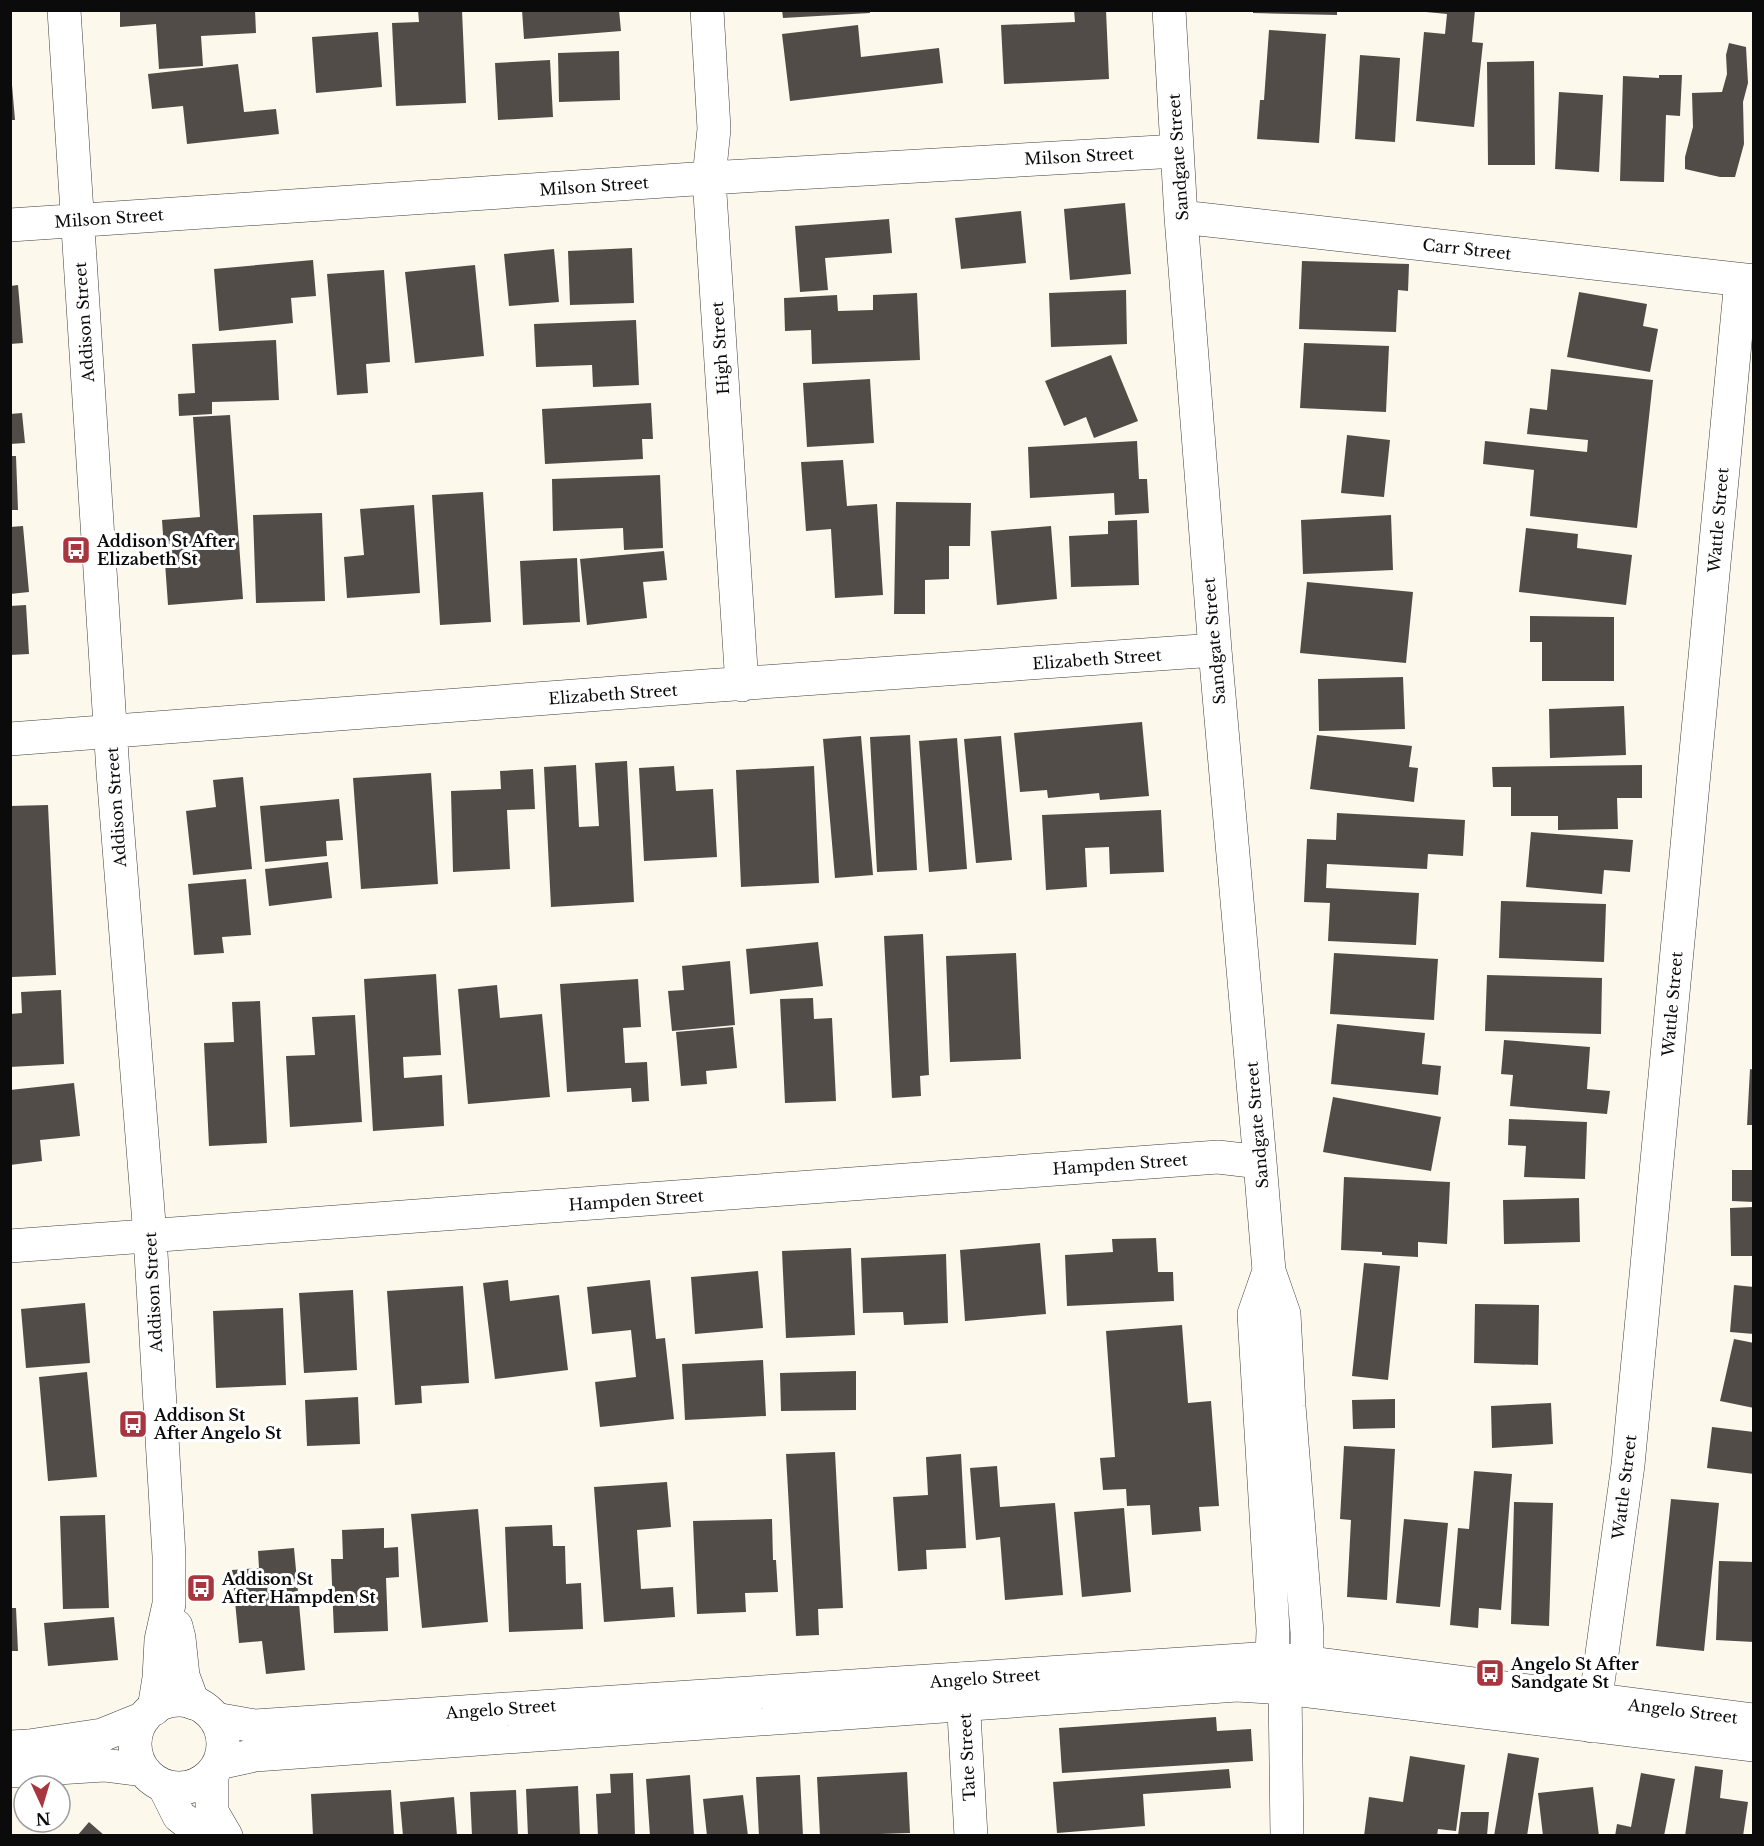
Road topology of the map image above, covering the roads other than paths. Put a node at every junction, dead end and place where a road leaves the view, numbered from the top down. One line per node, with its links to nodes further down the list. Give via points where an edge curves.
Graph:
1 (64, 10): 7 (street, Addison Street)
2 (707, 10): 5 (street, High Street, via 714,129)
3 (1169, 10): 4 (street, Sandgate Street)
4 (1177, 151): 5 (street, Milson Street); 6 (street, Sandgate Street)
5 (709, 178): 7 (street, Milson Street); 11 (street, High Street)
6 (1181, 217): 9 (street, Carr Street); 10 (street, Sandgate Street)
7 (78, 220): 8 (street, Milson Street); 12 (street, Addison Street)
8 (10, 225)
9 (1747, 281): 25 (street, Wattle Street, via 1628,1465)
10 (1215, 650): 11 (street, Elizabeth Street); 14 (street, Sandgate Street)
11 (742, 685): 12 (street, Elizabeth Street)
12 (111, 732): 13 (street, Elizabeth Street); 15 (street, Addison Street)
13 (10, 739)
14 (1260, 1162): 15 (street, Hampden Street, via 1218,1157); 17 (street, Sandgate Street)
15 (150, 1236): 16 (street, Hampden Street); 18 (street, Addison Street)
16 (10, 1246)
17 (1269, 1271): 19 (street, Sandgate Street, via 1254,1314); 20 (street, Sandgate Street, via 1284,1314)
18 (169, 1604): 23 (street, Addison Street, via 179,1638 183,1676); 24 (street, Addison Street, via 161,1640 159,1678)
19 (1272, 1658): 20 (street, Angelo Street); 21 (street, Sandgate Street); 22 (street, Angelo Street)
20 (1307, 1662): 21 (street); 25 (street, Angelo Street, via 1533,1693)
21 (1285, 1688): 22 (street, Angelo Street, via 1237,1685); 25 (street, Angelo Street); 35 (street, Sandgate Street)
22 (963, 1692): 23 (street, Angelo Street, via 254,1726); 29 (street, Angelo Street, via 255,1755); 34 (street, Tate Street)
23 (204, 1711): 24 (street, via 180,1700 166,1702); 29 (street, via 220,1729 223,1740 223,1752)
24 (149, 1713): 28 (street, via 102,1735); 31 (street, via 137,1731 135,1744 137,1758)
25 (1594, 1713): 26 (street, Angelo Street); 27 (street, Angelo Street)
26 (1754, 1720)
27 (1754, 1745)
28 (10, 1747)
29 (215, 1769): 31 (street, via 202,1782 189,1787 176,1788); 33 (street, via 212,1812)
30 (10, 1771): 31 (street, via 104,1765)
31 (154, 1778): 32 (street, via 179,1816)
32 (205, 1836)
33 (226, 1836)
34 (971, 1836)
35 (1287, 1836)

